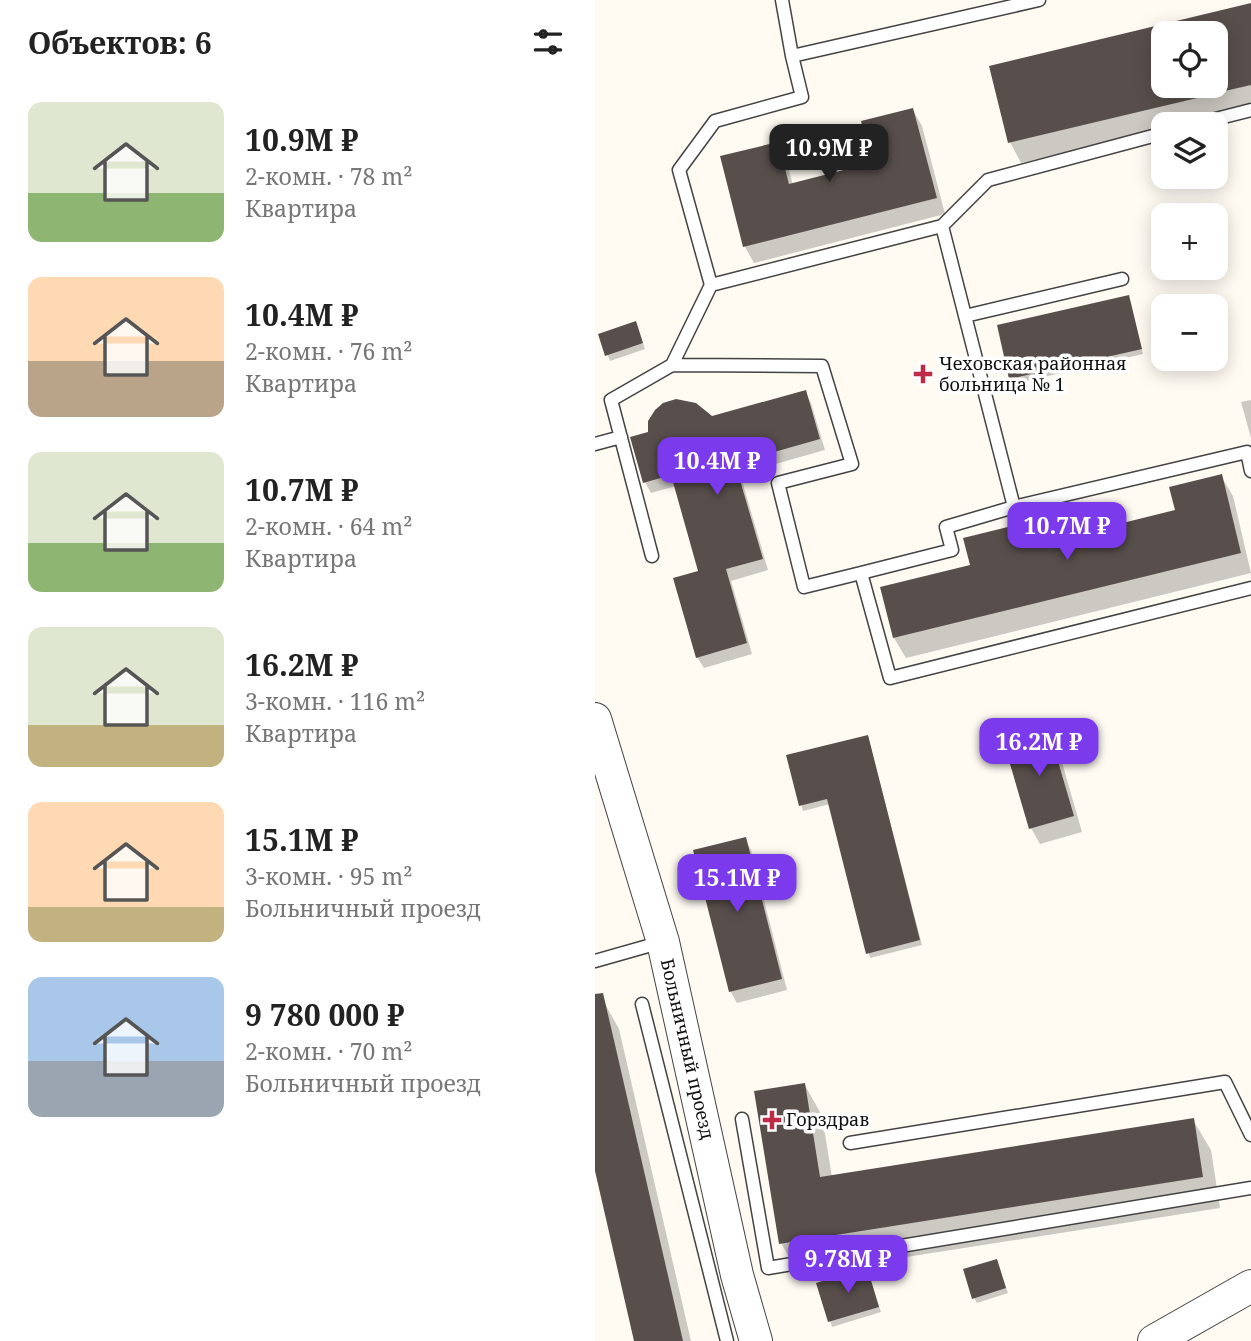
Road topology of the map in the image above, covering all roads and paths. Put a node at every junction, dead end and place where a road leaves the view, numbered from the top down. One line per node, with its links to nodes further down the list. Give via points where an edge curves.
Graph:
1 (782, 0): 3 (lane)
2 (1039, 0): 3 (lane)
3 (792, 56): 9 (lane, via 802,97 715,121 679,170)
4 (1251, 110): 5 (lane)
5 (1228, 116)
6 (1151, 136): 7 (lane, via 988,180)
7 (941, 226): 9 (lane); 10 (lane)
8 (1122, 279): 10 (lane)
9 (711, 285): 11 (lane)
10 (965, 316): 15 (lane)
11 (672, 365): 12 (lane, via 611,400); 17 (lane, via 822,366 852,464 778,483 804,587)
12 (621, 437): 13 (lane); 16 (lane)
13 (595, 444)
14 (1251, 471): 15 (lane, via 1247,452)
15 (1014, 507): 17 (lane, via 946,527 952,550)
16 (652, 556)
17 (861, 573): 18 (lane, via 890,678)
18 (1251, 588)
19 (595, 719): 20 (street, Больничный проезд)
20 (663, 942): 21 (lane); 27 (street, Больничный проезд)
21 (595, 961)
22 (642, 1004): 29 (lane)
23 (742, 1119): 27 (lane)
24 (1251, 1135): 25 (lane, via 1225,1082)
25 (851, 1143)
26 (1251, 1188): 27 (lane)
27 (753, 1272): 29 (street, Больничный проезд)
28 (1251, 1286): 30 (street)
29 (747, 1340)
30 (1154, 1341)

